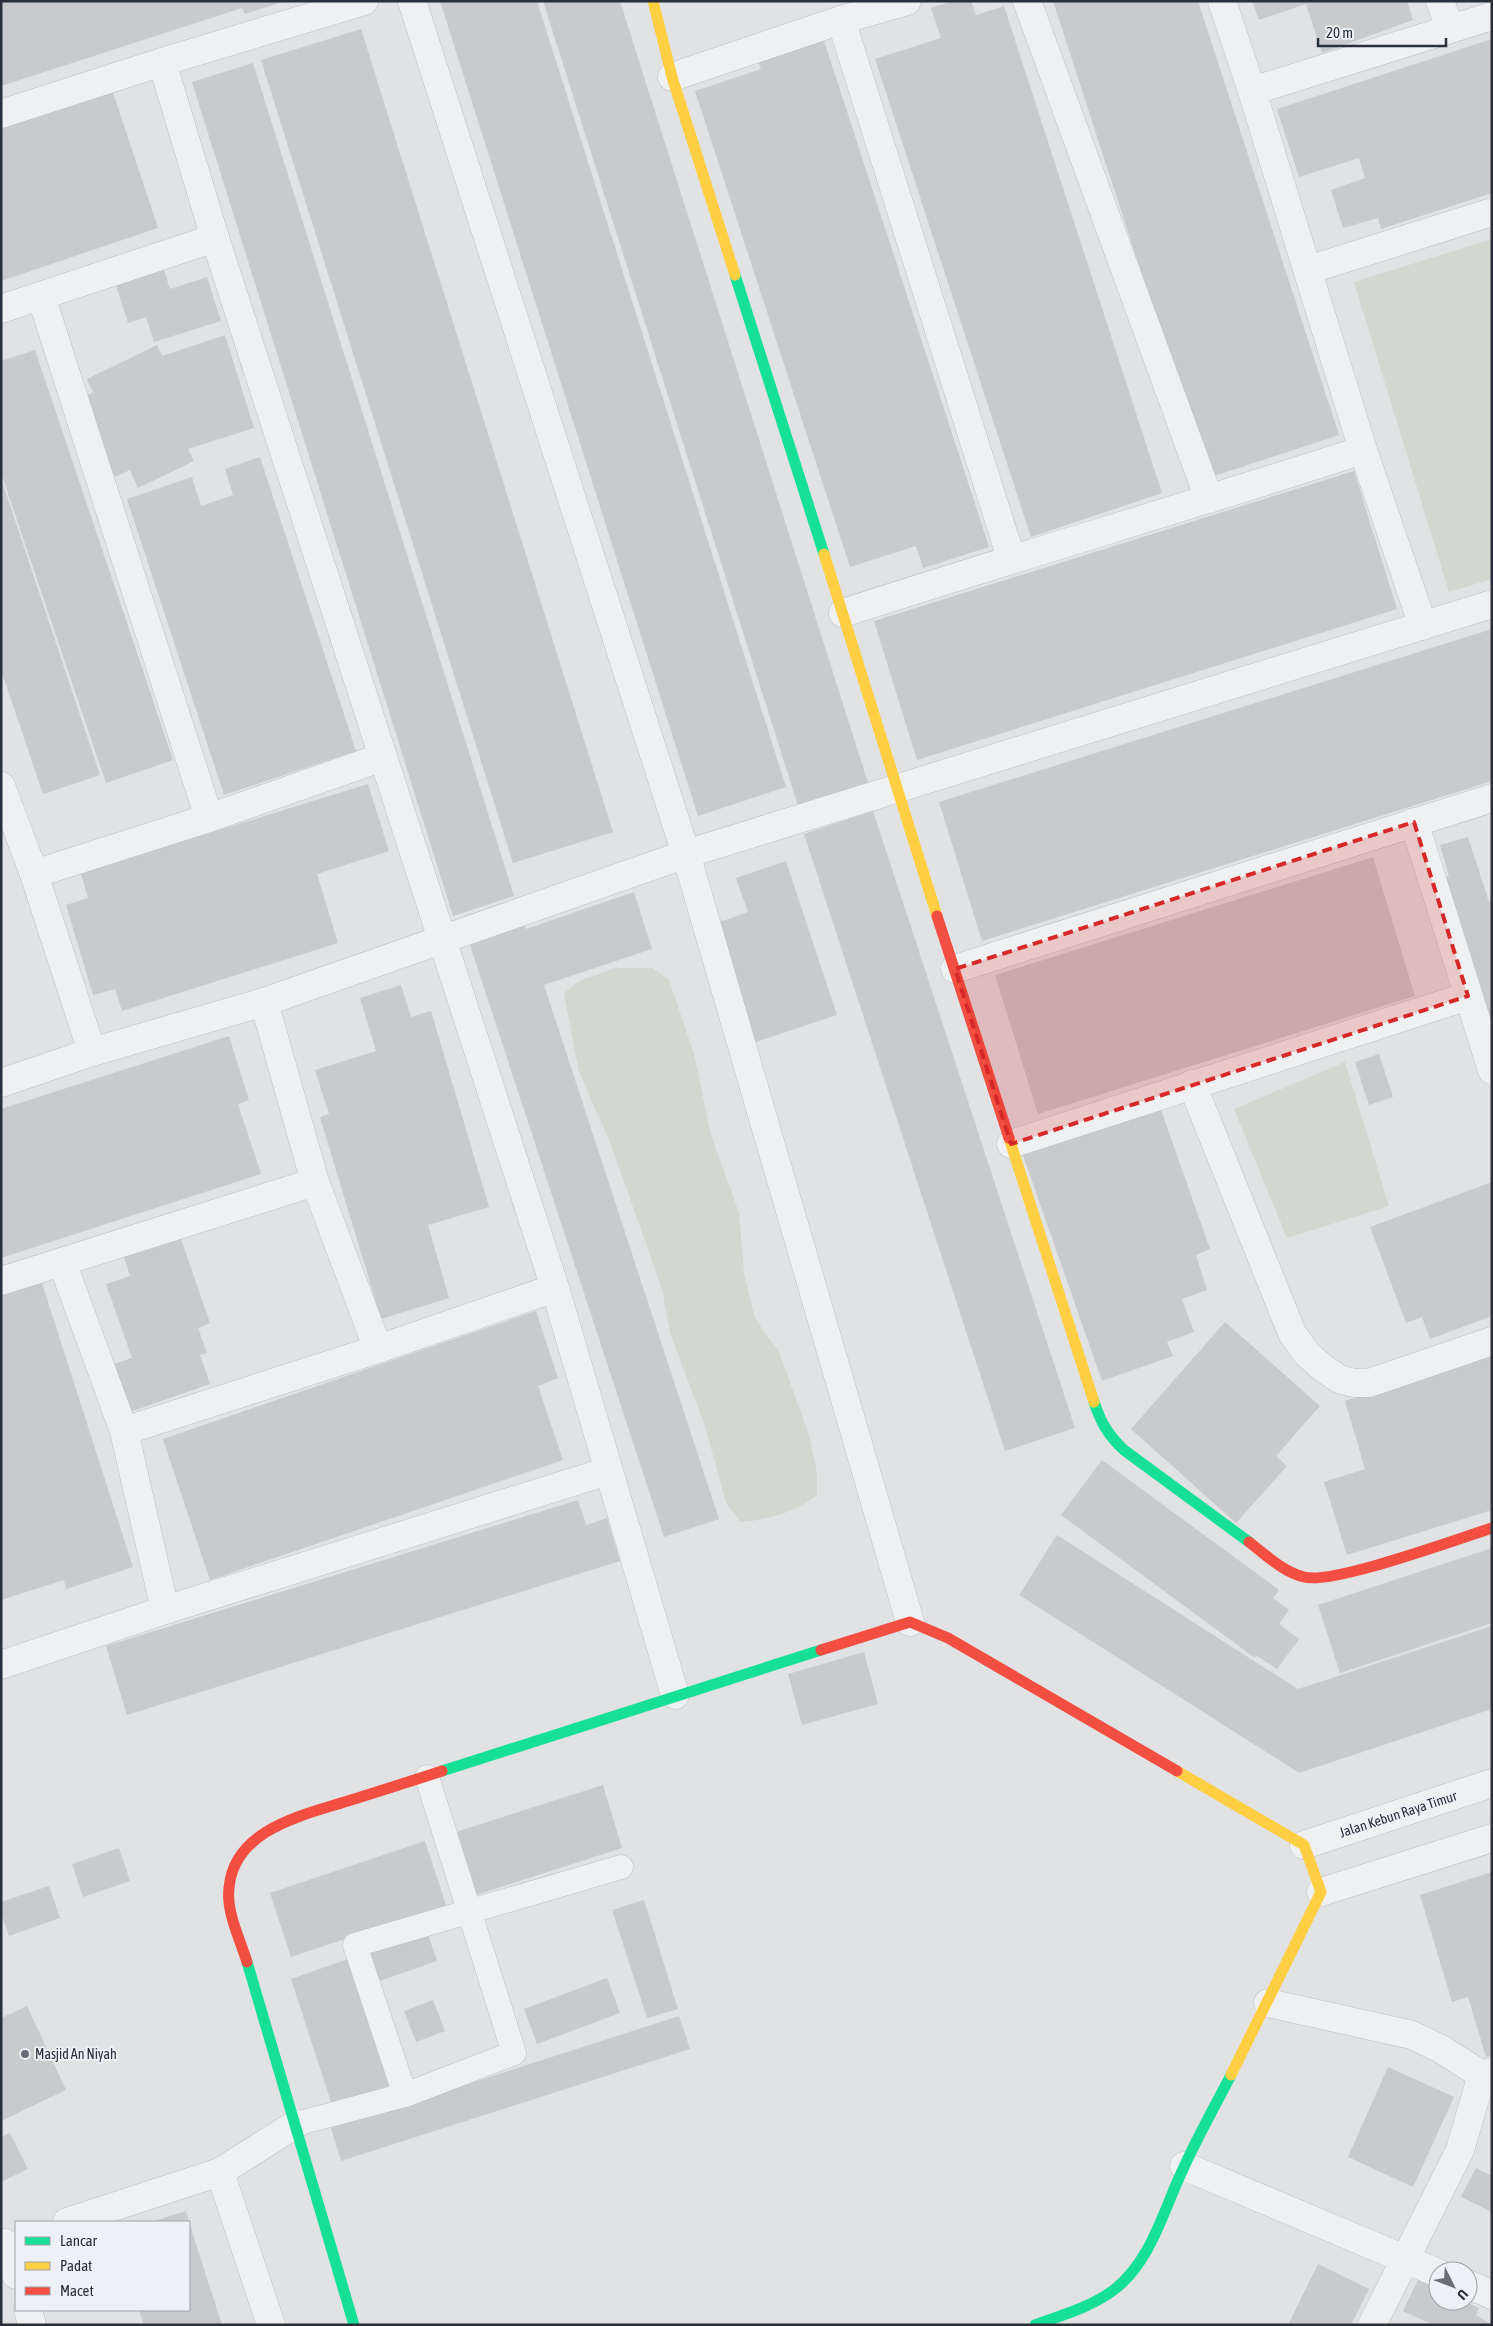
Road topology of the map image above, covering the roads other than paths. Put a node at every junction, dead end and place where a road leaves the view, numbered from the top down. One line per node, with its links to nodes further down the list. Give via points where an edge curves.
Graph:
1 (364, 1): 11 (street)
2 (412, 1): 32 (street)
3 (653, 1): 12 (street)
4 (907, 1): 9 (street)
5 (1026, 1): 21 (street)
6 (1222, 1): 13 (street)
7 (1440, 1): 10 (street)
8 (1492, 16): 10 (street)
9 (841, 20): 12 (street); 22 (street)
10 (1450, 29): 13 (street)
11 (162, 62): 14 (street); 16 (street)
12 (672, 77): 24 (street)
13 (1252, 91): 17 (street)
14 (1, 114)
15 (1492, 212): 17 (street)
16 (215, 238): 18 (street); 26 (street)
17 (1308, 270): 20 (street)
18 (41, 296): 19 (street); 30 (street)
19 (1, 309)
20 (1363, 450): 21 (street); 25 (street)
21 (1209, 500): 22 (street)
22 (1011, 558): 24 (street)
23 (1492, 604): 25 (street)
24 (843, 613): 28 (street)
25 (1422, 626): 28 (street)
26 (383, 757): 30 (street); 34 (street)
27 (1, 786): 33 (street)
28 (896, 790): 32 (street); 35 (street)
29 (1492, 798): 31 (street)
30 (209, 818): 33 (street)
31 (1414, 822): 35 (street); 36 (street)
32 (686, 854): 34 (street); 53 (street)
33 (34, 874): 38 (street)
34 (444, 940): 37 (street); 46 (street)
35 (955, 969): 42 (street)
36 (1468, 996): 39 (street); 41 (street)
37 (264, 1002): 38 (street); 43 (street)
38 (92, 1052): 40 (street)
39 (1492, 1070)
40 (1, 1083)
41 (1192, 1084): 42 (street); 47 (street, via 1292,1333 1307,1354 1323,1368 1339,1379 1369,1383)
42 (1011, 1144): 51 (street, via 1101,1424 1124,1450 1286,1570 1304,1578 1334,1577)
43 (316, 1182): 44 (street); 48 (street)
44 (62, 1262): 45 (street); 49 (street)
45 (1, 1281)
46 (555, 1288): 48 (street); 50 (street)
47 (1492, 1341)
48 (378, 1349): 49 (street)
49 (124, 1431): 52 (street)
50 (608, 1471): 52 (street); 55 (street)
51 (1492, 1528)
52 (165, 1610): 54 (street)
53 (910, 1622): 55 (street); 59 (street, via 948,1638)
54 (1, 1665)
55 (675, 1695): 56 (street)
56 (427, 1777): 62 (lane); 66 (street, via 285,1821 264,1831 246,1849 230,1878 229,1903)
57 (1492, 1782): 59 (street, Jalan Kebun Raya Timur)
58 (1492, 1838): 61 (street)
59 (1304, 1845): 61 (street)
60 (621, 1867): 62 (lane)
61 (1321, 1892): 63 (street)
62 (470, 1912): 65 (lane, via 514,2054); 65 (lane, via 355,1945)
63 (1268, 2003): 64 (street, via 1412,2035); 67 (street)
64 (1487, 2073): 71 (street, via 1460,2150)
65 (405, 2095): 66 (lane)
66 (296, 2124): 68 (street); 79 (street)
67 (1184, 2166): 71 (street); 80 (street, via 1147,2251 1134,2270 1115,2290 1089,2305)
68 (220, 2172): 69 (street); 78 (street)
69 (70, 2221)
70 (8, 2242): 73 (street)
71 (1406, 2261): 72 (street); 81 (street)
72 (1428, 2269)
73 (15, 2272)
74 (1478, 2289): 75 (street)
75 (1492, 2295)
76 (28, 2311): 77 (street)
77 (32, 2325)
78 (271, 2325)
79 (354, 2325)
80 (1035, 2325)
81 (1372, 2325)

